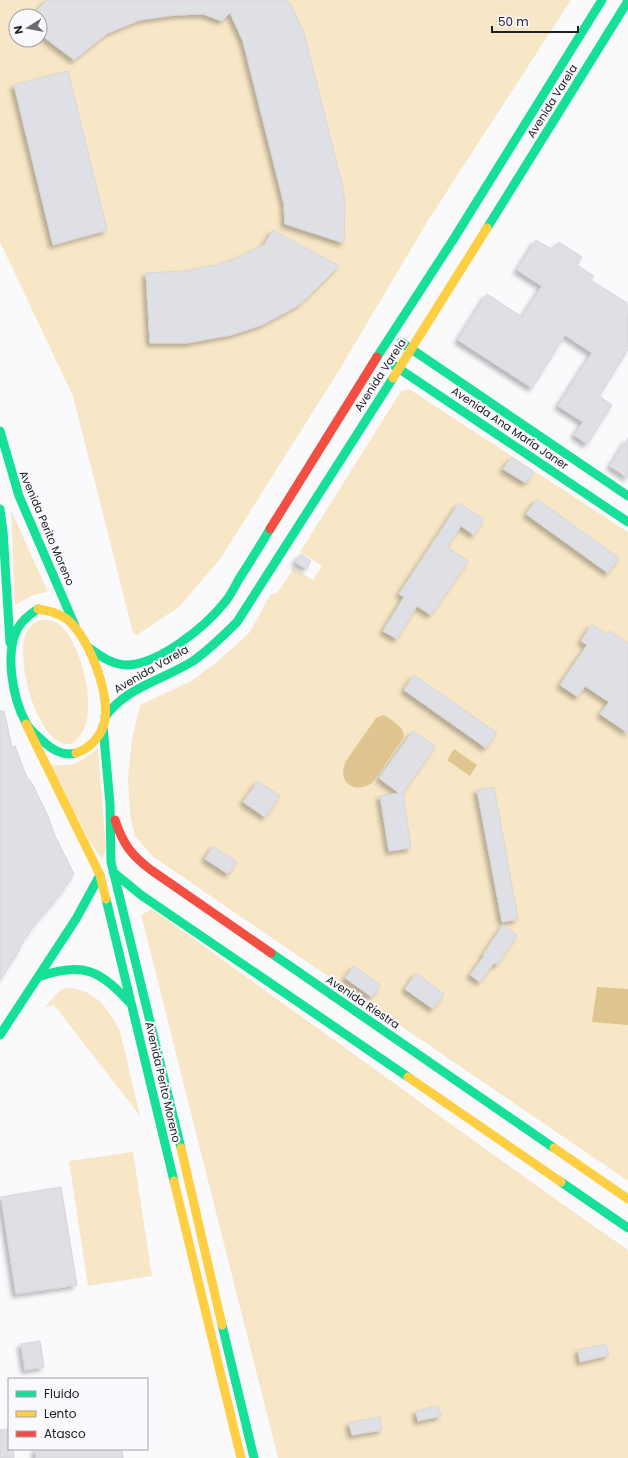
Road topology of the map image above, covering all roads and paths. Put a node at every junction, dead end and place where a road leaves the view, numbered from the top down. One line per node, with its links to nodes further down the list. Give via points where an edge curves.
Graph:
1 (602, 0): 3 (main road, Avenida Varela)
2 (628, 1): 4 (main road, Avenida Varela)
3 (521, 128): 4 (main road); 5 (main road, Avenida Varela, via 454,240)
4 (542, 141): 6 (main road, Avenida Varela)
5 (392, 336): 6 (main road, Avenida Ana María Janer); 7 (main road, Avenida Varela)
6 (411, 348): 8 (main road, Avenida Varela); 10 (main road, Avenida Ana María Janer)
7 (378, 355): 8 (main road, Avenida Ana María Janer); 14 (main road, Avenida Varela, via 225,602 195,633 145,662 127,665 110,661)
8 (399, 368): 12 (main road, Avenida Ana María Janer); 16 (main road, Avenida Varela, via 237,622 193,660 127,695 118,702)
9 (0, 431): 13 (main road, Avenida Perito Moreno, via 19,496)
10 (628, 496)
11 (0, 509): 15 (main road)
12 (628, 522)
13 (78, 632): 14 (main road); 15 (main road, via 56,612 38,609 31,612 16,629)
14 (89, 648): 16 (main road, via 103,692)
15 (11, 652): 17 (main road, via 11,696)
16 (104, 721): 17 (main road, via 97,738 89,746 69,754 62,754 47,745); 18 (main road, Avenida Perito Moreno)
17 (26, 724): 20 (main road, Avenida Perito Moreno)
18 (110, 804): 19 (main road, Avenida Perito Moreno); 24 (main road, Avenida Riestra, via 122,842 129,853)
19 (113, 872): 20 (main road); 21 (main road); 22 (main road, Avenida Perito Moreno)
20 (100, 875): 23 (main road, via 76,919); 26 (main road, Avenida Perito Moreno)
21 (141, 895): 22 (main road, via 134,894 128,897); 25 (main road)
22 (122, 909): 31 (main road, Avenida Perito Moreno)
23 (38, 977): 26 (main road, via 54,970 72,968 89,971 105,978); 27 (main road)
24 (304, 984): 25 (main road); 28 (main road, Avenida Riestra)
25 (293, 1000): 29 (main road)
26 (132, 1005): 30 (main road, Avenida Perito Moreno)
27 (0, 1035)
28 (628, 1199)
29 (628, 1228)
30 (240, 1458)
31 (254, 1458)

